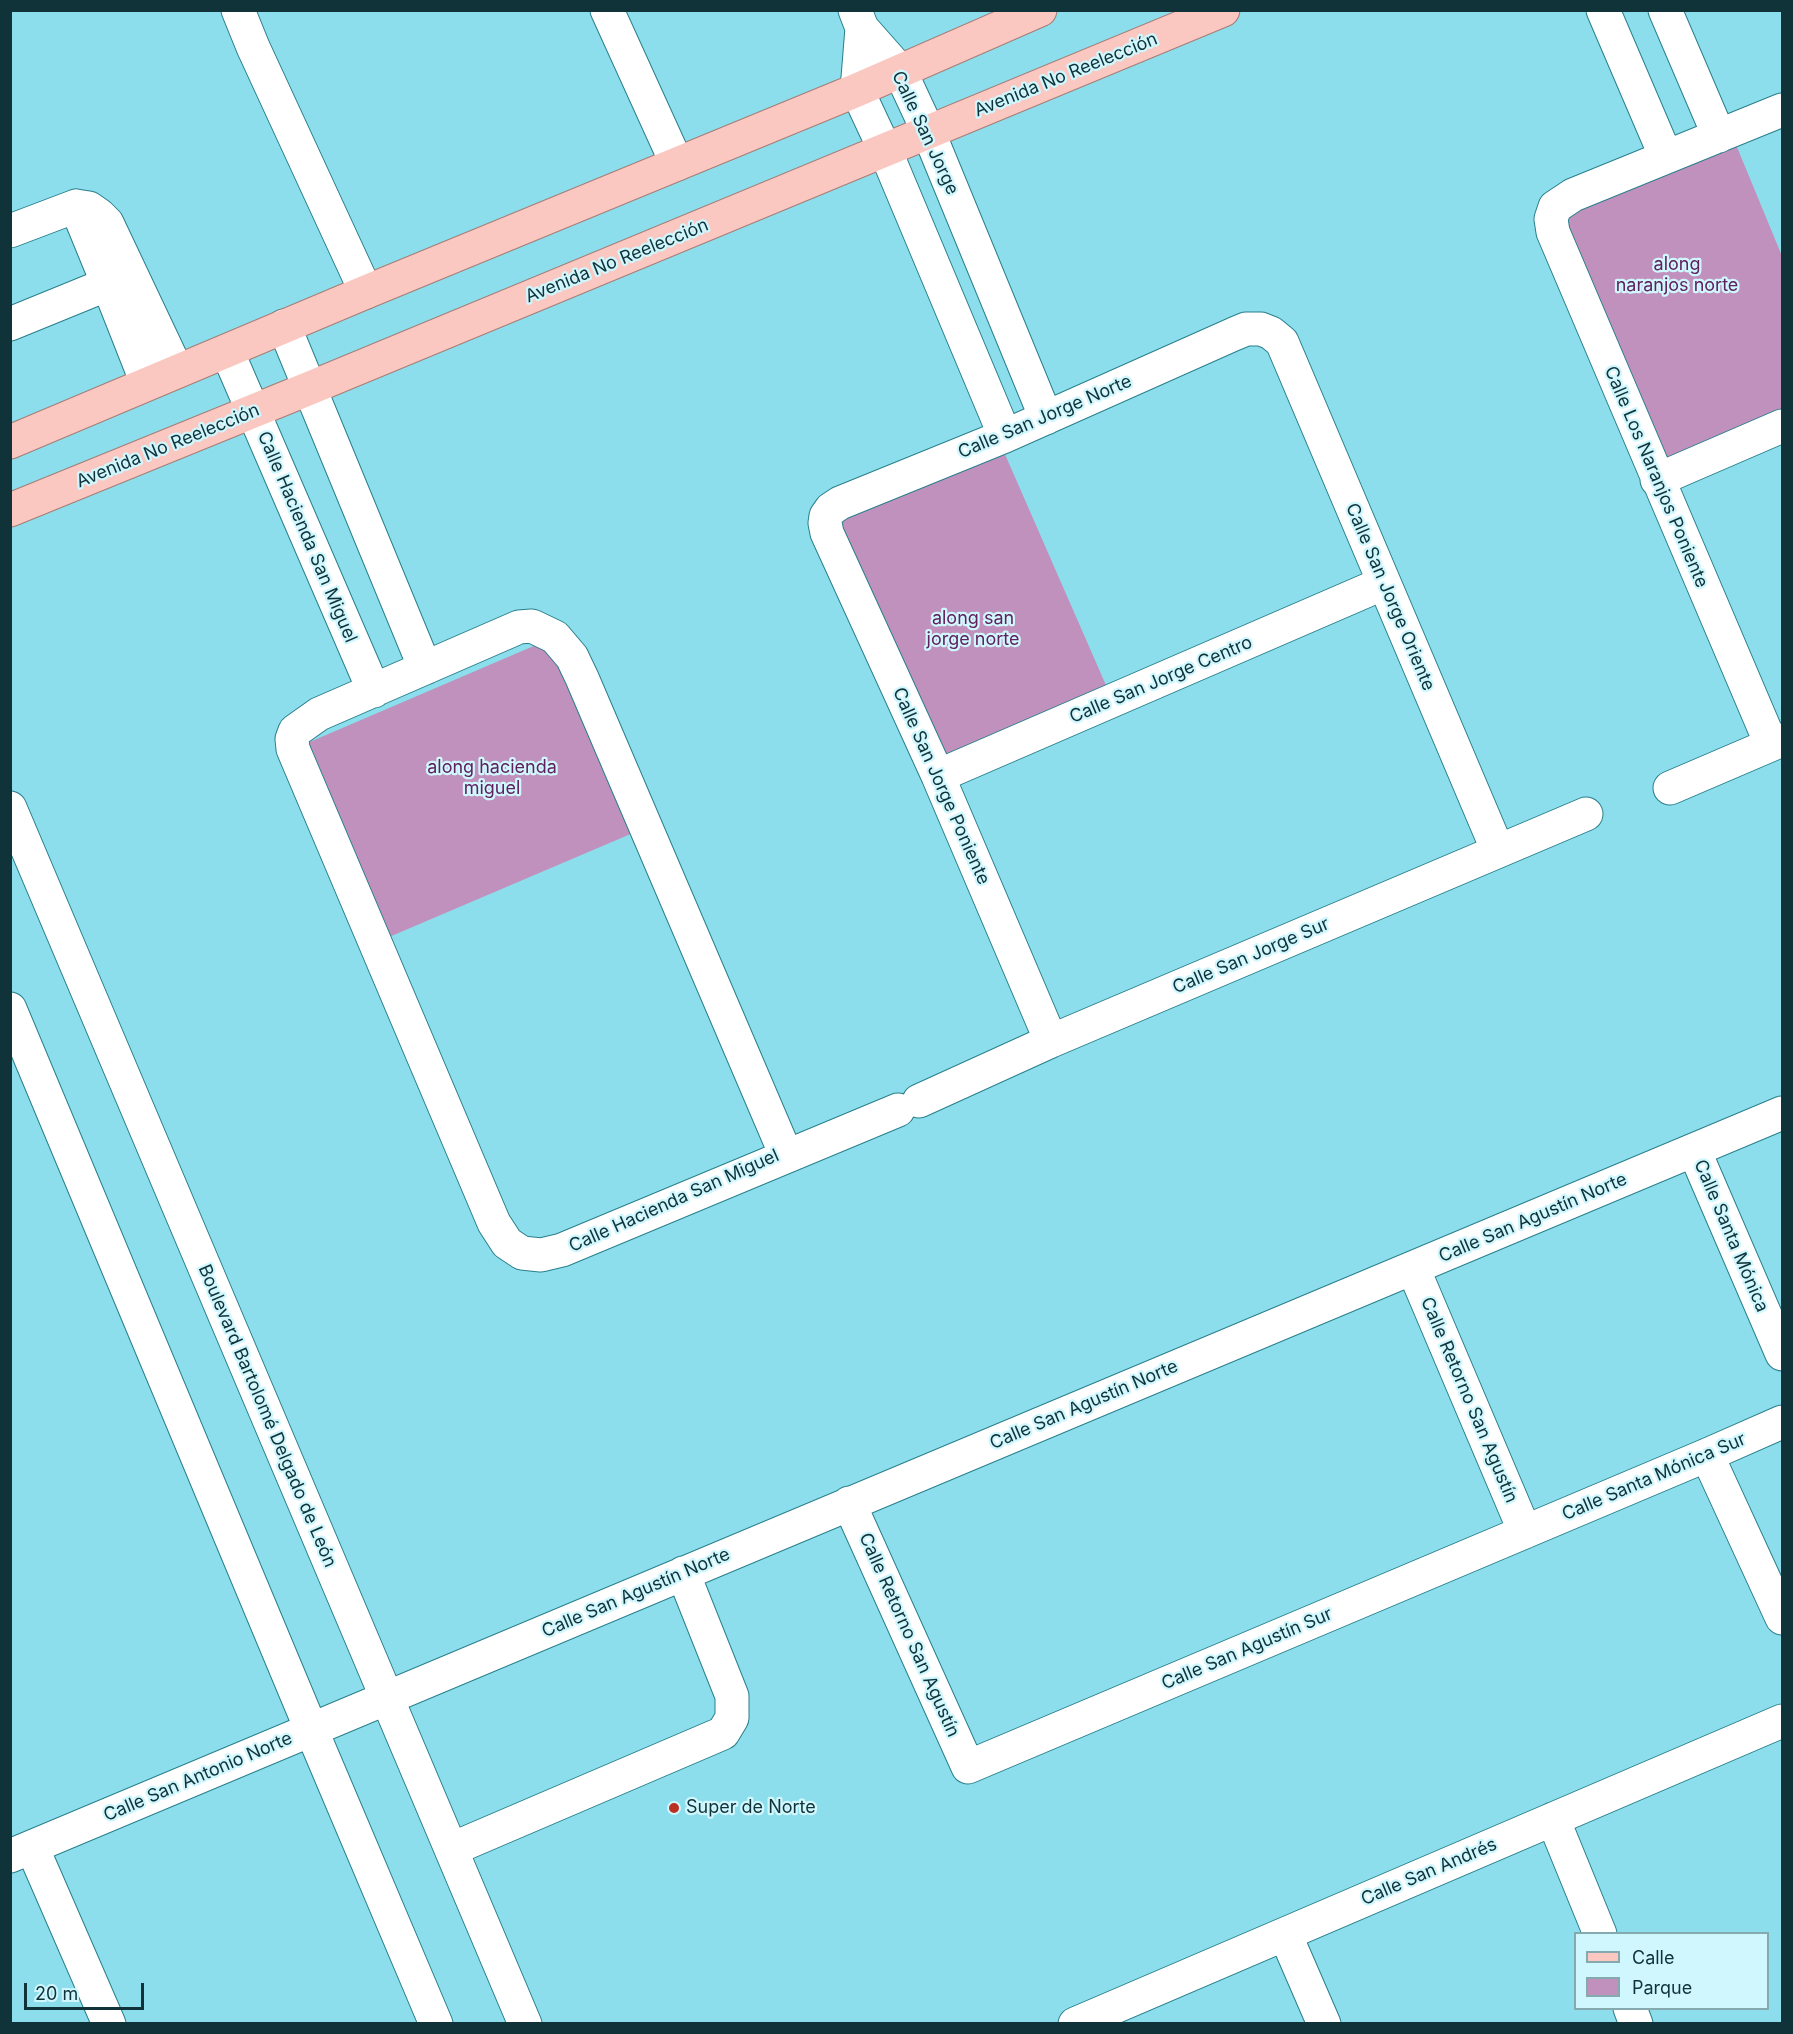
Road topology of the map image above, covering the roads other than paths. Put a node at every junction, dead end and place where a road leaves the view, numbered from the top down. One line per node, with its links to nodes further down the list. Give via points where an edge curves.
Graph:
1 (238, 10): 19 (street)
2 (607, 10): 15 (street)
3 (1040, 10): 8 (main road)
4 (1223, 10): 11 (main road, Avenida No Reelección)
5 (1603, 10): 14 (street)
6 (1665, 10): 12 (street)
7 (858, 19): 8 (street, Calle San Jorge); 9 (street, Calle San Jorge)
8 (900, 71): 9 (main road); 11 (street, Calle San Jorge)
9 (857, 90): 13 (street, Calle San Jorge); 15 (main road)
10 (1782, 110): 12 (street)
11 (928, 131): 13 (main road, Avenida No Reelección); 28 (street, Calle San Jorge)
12 (1719, 135): 14 (street)
13 (885, 150): 26 (main road, Avenida No Reelección); 30 (street, Calle San Jorge)
14 (1666, 157): 32 (street, Calle Los Naranjos Poniente, via 1563,200 1555,207 1551,219 1552,232)
15 (677, 164): 19 (main road)
16 (76, 206): 17 (street); 18 (street); 24 (street, via 89,208 107,223)
17 (10, 231)
18 (108, 284): 20 (street); 25 (street)
19 (366, 292): 21 (main road)
20 (10, 324)
21 (284, 326): 23 (main road); 26 (street)
22 (1282, 342): 28 (street, Calle San Jorge Norte, via 1261,329 1246,329); 35 (street, Calle San Jorge Oriente)
23 (226, 351): 24 (main road); 27 (street, Calle Hacienda San Miguel)
24 (177, 371): 25 (main road)
25 (147, 383): 31 (main road)
26 (310, 388): 27 (main road, Avenida No Reelección); 36 (street)
27 (253, 411): 33 (main road, Avenida No Reelección); 37 (street, Calle Hacienda San Miguel)
28 (1046, 417): 30 (street, Calle San Jorge Norte)
29 (1782, 426): 32 (street)
30 (1005, 436): 34 (street, Calle San Jorge Norte, via 840,503 826,516)
31 (10, 442)
32 (1657, 480): 38 (street, Calle Los Naranjos Poniente)
33 (10, 510)
34 (827, 533): 39 (street, Calle San Jorge Poniente)
35 (1384, 583): 39 (street, Calle San Jorge Centro); 43 (street, Calle San Jorge Oriente)
36 (425, 668): 37 (street, Calle Hacienda San Miguel); 48 (street, Calle Hacienda San Miguel, via 519,627 532,626 555,637 572,657)
37 (374, 691): 48 (street, Calle Hacienda San Miguel, via 300,726 292,739 293,749 494,1223 507,1243 522,1253 541,1255 562,1250)
38 (1777, 742): 40 (street)
39 (938, 776): 45 (street, Calle San Jorge Poniente)
40 (1670, 788)
41 (10, 808): 57 (street, Boulevard Bartolomé Delgado de León)
42 (1586, 814): 43 (street, Calle San Jorge Sur)
43 (1498, 851): 45 (street, Calle San Jorge Sur)
44 (10, 1009): 59 (street)
45 (1051, 1041): 48 (street, Calle San Jorge Sur, via 908,1106)
46 (1782, 1113): 47 (street, Calle San Agustín Norte)
47 (1694, 1150): 49 (street, Calle San Agustín Norte); 50 (street, Calle Santa Mónica)
48 (786, 1155)
49 (1413, 1268): 53 (street, Calle San Agustín Norte); 54 (street, Calle Retorno San Agustín)
50 (1782, 1354)
51 (1782, 1422): 52 (street, Calle Santa Mónica Sur)
52 (1707, 1455): 54 (street, Calle Santa Mónica Sur); 56 (street)
53 (849, 1503): 55 (street, Calle San Agustín Norte); 60 (street, Calle Retorno San Agustín)
54 (1525, 1532): 60 (street, Calle San Agustín Sur)
55 (682, 1573): 57 (street, Calle San Agustín Norte); 62 (street, via 732,1696 732,1718 723,1733)
56 (1782, 1618)
57 (386, 1697): 59 (street, Calle San Antonio Norte); 62 (street, Boulevard Bartolomé Delgado de León)
58 (1782, 1721): 61 (street, Calle San Andrés)
59 (311, 1729): 63 (street, Calle San Antonio Norte); 67 (street)
60 (968, 1767)
61 (1553, 1819): 64 (street); 65 (street, Calle San Andrés)
62 (452, 1848): 68 (street, Boulevard Bartolomé Delgado de León)
63 (21, 1851): 66 (street)
64 (1599, 1932)
65 (1285, 1934): 69 (street, Calle San Andrés); 70 (street)
66 (109, 2024)
67 (436, 2024)
68 (525, 2024)
69 (1075, 2024)
70 (1324, 2024)

